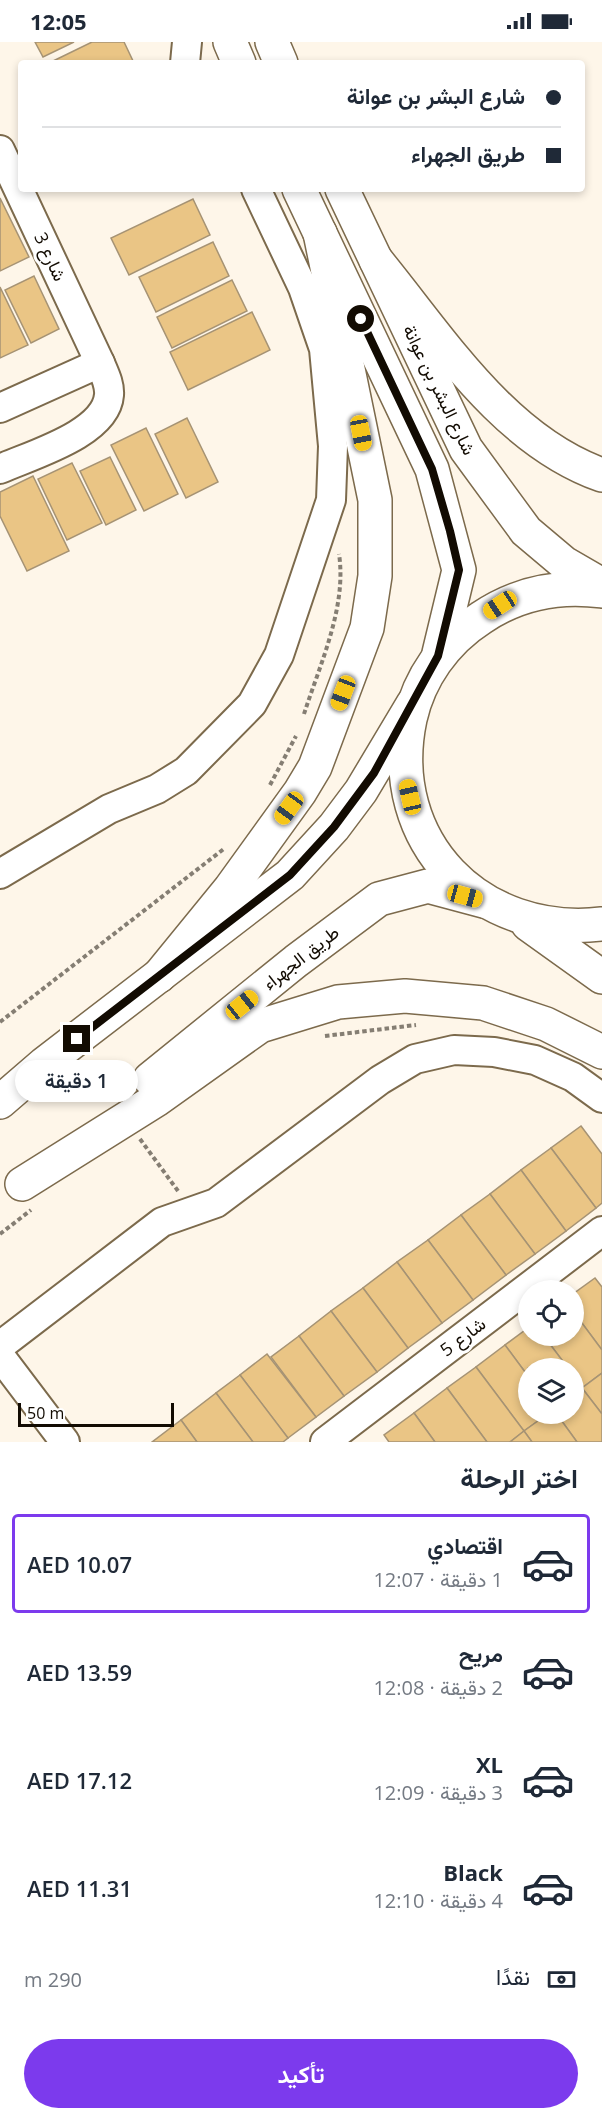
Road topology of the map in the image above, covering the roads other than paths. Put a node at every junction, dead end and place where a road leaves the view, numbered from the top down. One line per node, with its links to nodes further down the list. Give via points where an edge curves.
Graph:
1 (187, 42): 3 (street)
2 (230, 42): 4 (main road)
3 (185, 60)
4 (238, 60)
5 (2, 157): 6 (street, شارع 3)
6 (18, 191)
7 (19, 192): 13 (street, شارع 3)
8 (257, 192): 21 (street, via 303,288 324,349 333,446 331,500 279,655 252,704 186,771 157,789 109,809)
9 (300, 192): 11 (main road)
10 (343, 192): 12 (main road, شارع البشر بن عوانة)
11 (320, 233): 19 (main road, via 432,469 450,531 459,570); 25 (main road, via 375,500 375,576 367,628 315,767 230,889)
12 (376, 260): 16 (main road, via 488,398 534,440); 17 (main road, شارع البشر بن عوانة, via 466,449 492,489 526,531 564,563)
13 (100, 363): 14 (street); 15 (street, شارع 3, via 110,394 95,422 79,434)
14 (0, 408)
15 (0, 469)
16 (602, 475)
17 (602, 585)
18 (602, 591): 19 (main road, via 579,588 538,592 500,605 467,627)
19 (438, 656): 20 (main road)
20 (413, 704): 22 (main road, via 405,741 405,769 414,815 431,848 454,878); 25 (main road, via 361,791 290,875)
21 (0, 874)
22 (484, 901): 23 (main road); 30 (main road, طريق الجهراء, via 428,886 379,899 296,961)
23 (516, 917): 24 (main road, via 578,927); 26 (main road)
24 (602, 924)
25 (159, 976): 29 (main road)
26 (602, 977)
27 (602, 1052): 30 (main road, via 546,1024 483,1003 405,996 338,1002 260,1026)
28 (602, 1098): 32 (street, via 573,1077 535,1060 454,1050 415,1059 380,1080 222,1199 162,1222)
29 (0, 1102)
30 (19, 1197)
31 (602, 1231): 35 (street, شارع 5)
32 (0, 1346)
33 (0, 1356): 34 (street)
34 (65, 1442)
35 (325, 1442)

